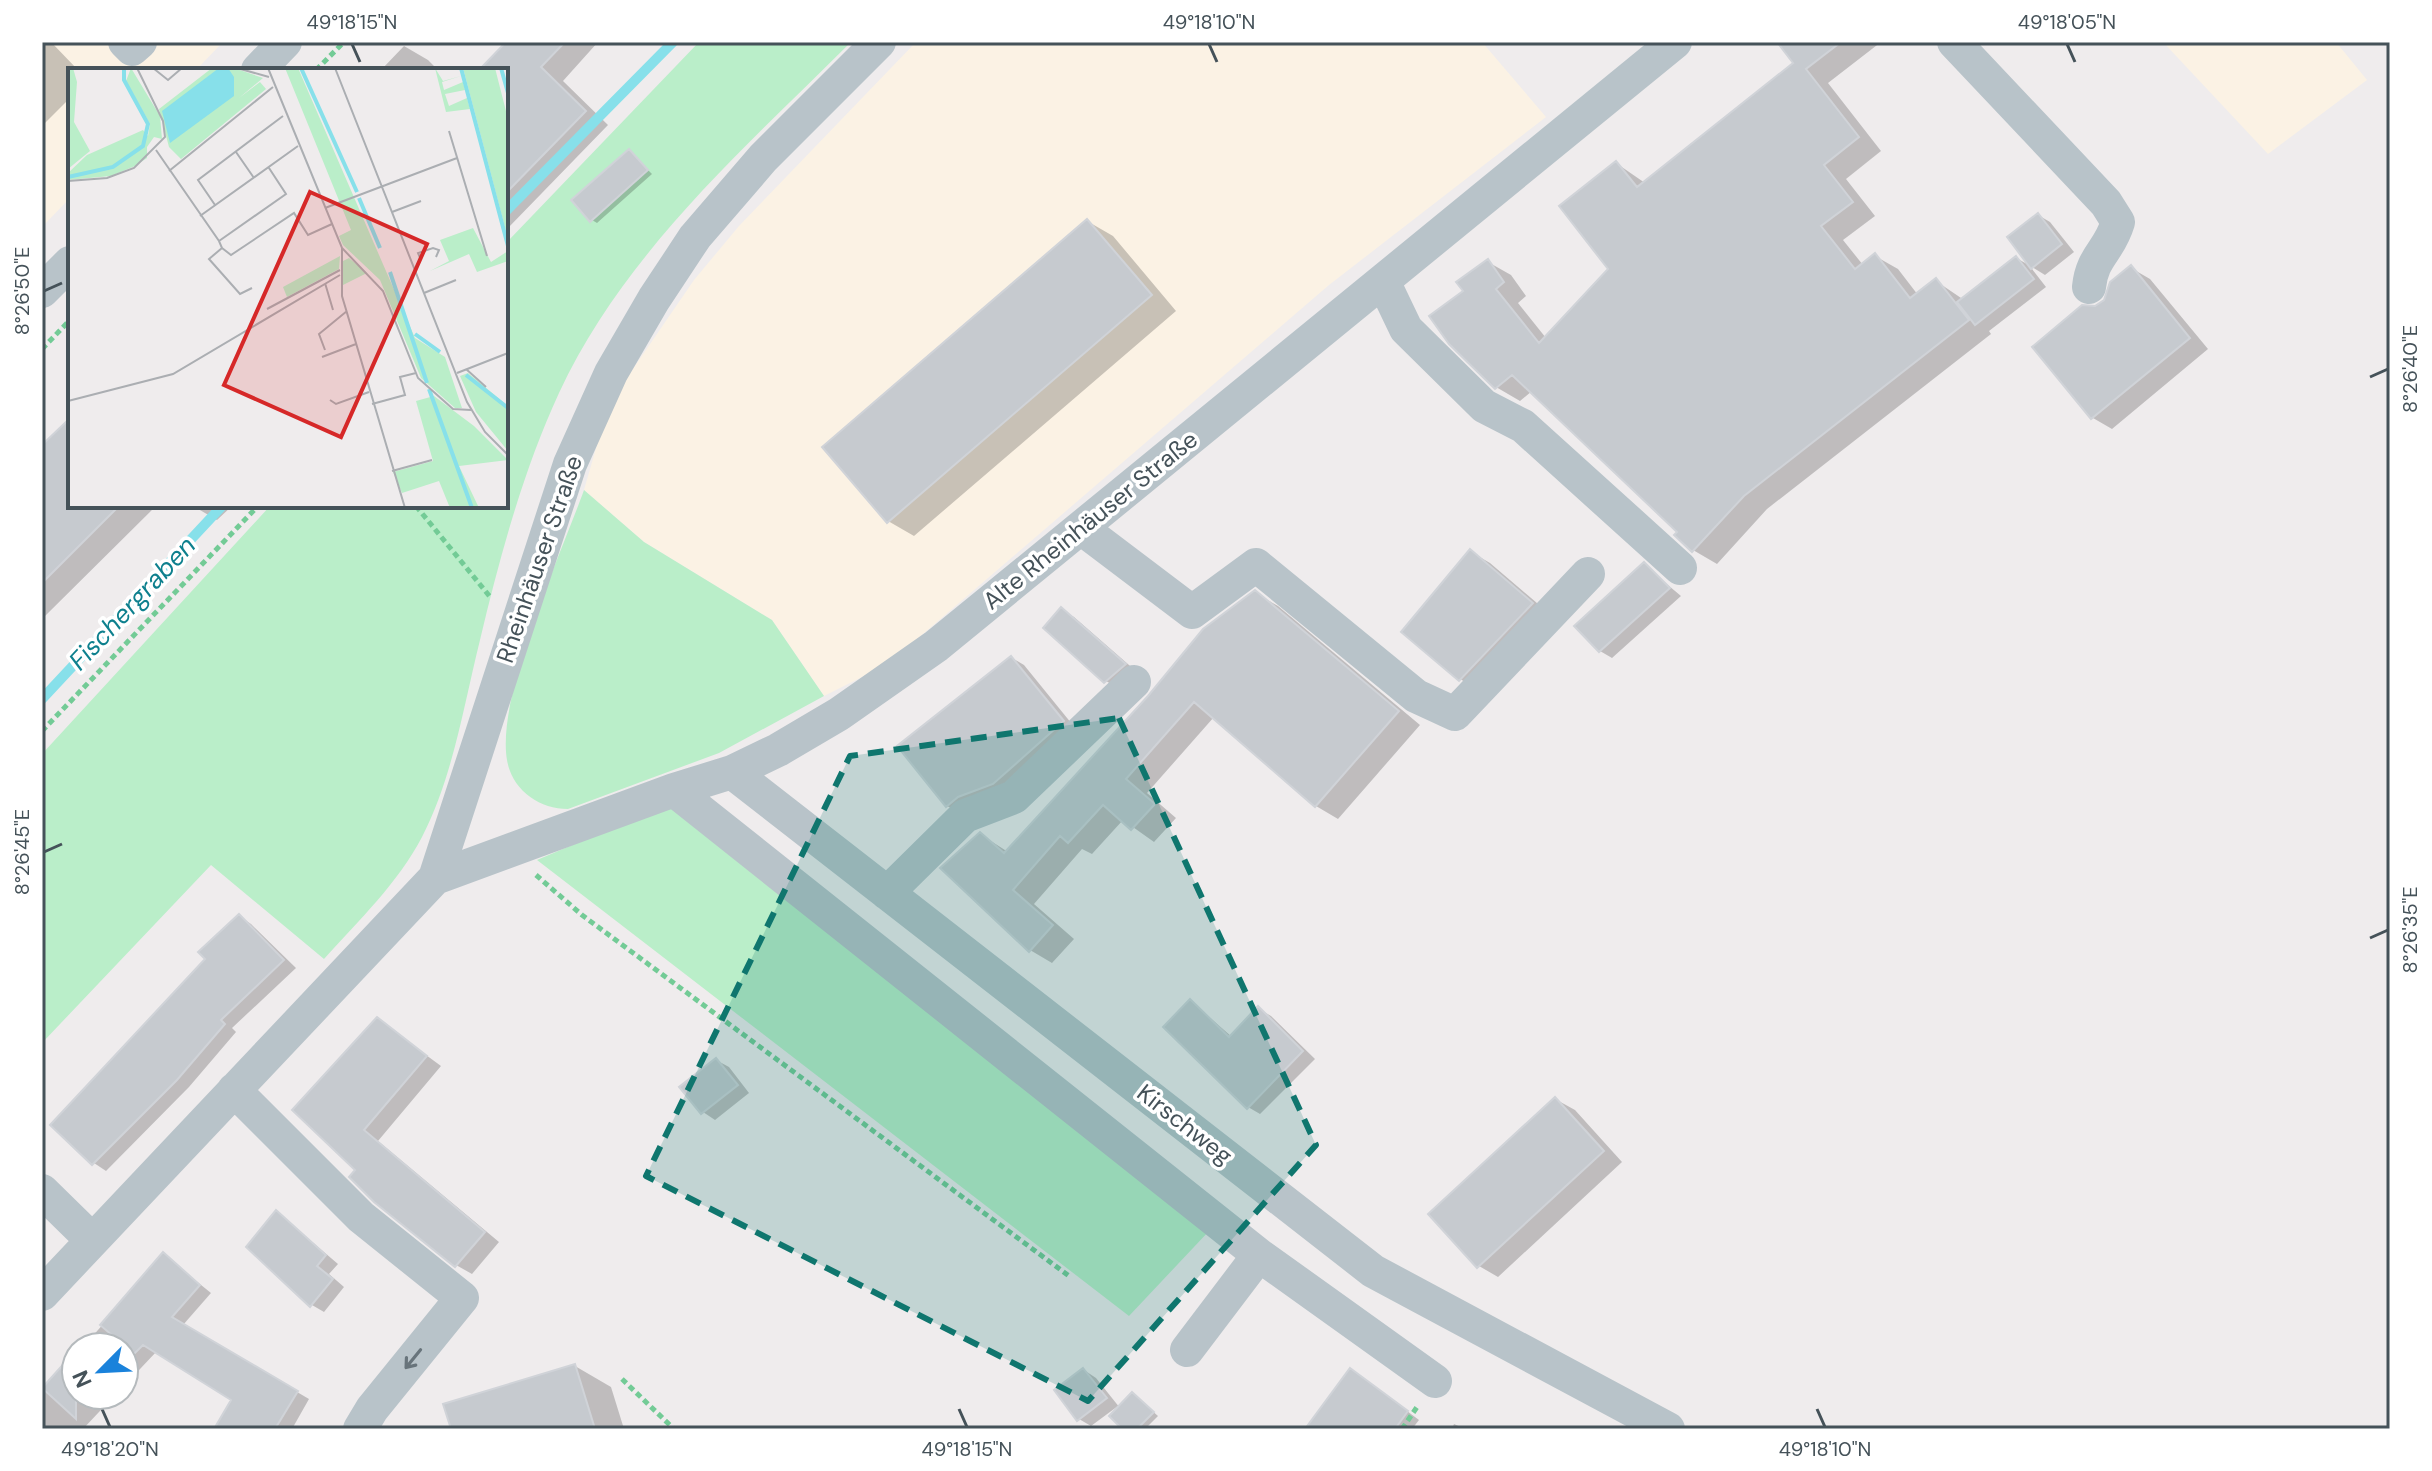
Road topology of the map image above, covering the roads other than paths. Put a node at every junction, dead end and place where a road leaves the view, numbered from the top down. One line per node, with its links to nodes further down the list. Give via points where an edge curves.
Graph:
1 (125, 42): 2 (street, via 132,49)
2 (140, 42)
3 (285, 42): 7 (street)
4 (879, 42): 18 (street, Rheinhäuser Straße, via 763,158 695,237 611,373 570,464)
5 (1675, 42): 9 (street, Alte Rheinhäuser Straße)
6 (1954, 42): 10 (street, via 2118,222 2113,241 2091,267)
7 (260, 68)
8 (68, 265): 11 (street)
9 (1383, 281): 12 (street, Alte Rheinhäuser Straße); 13 (street, via 1406,329 1484,406 1523,426)
10 (2089, 287)
11 (42, 291)
12 (1081, 528): 14 (street, via 1192,612 1256,565 1416,696 1455,714); 16 (street, Alte Rheinhäuser Straße, via 936,646 839,714)
13 (1680, 568)
14 (1588, 574)
15 (1134, 682): 19 (street, via 1014,797 965,816)
16 (732, 772): 17 (street, Alte Rheinhäuser Straße); 19 (street, Kirschweg)
17 (674, 790): 18 (street, Alte Rheinhäuser Straße); 23 (street)
18 (435, 878): 20 (street, Rheinhäuser Straße)
19 (887, 893): 28 (street, Kirschweg, via 1373,1271)
20 (234, 1090): 22 (street, Rheinhäuser Straße); 27 (street, one-way to 27, via 361,1217 462,1298)
21 (42, 1191): 22 (street)
22 (92, 1240): 24 (street, Rheinhäuser Straße)
23 (1259, 1255): 25 (street); 26 (street)
24 (42, 1294)
25 (1187, 1350)
26 (1435, 1381)
27 (360, 1429)
28 (1668, 1429)

